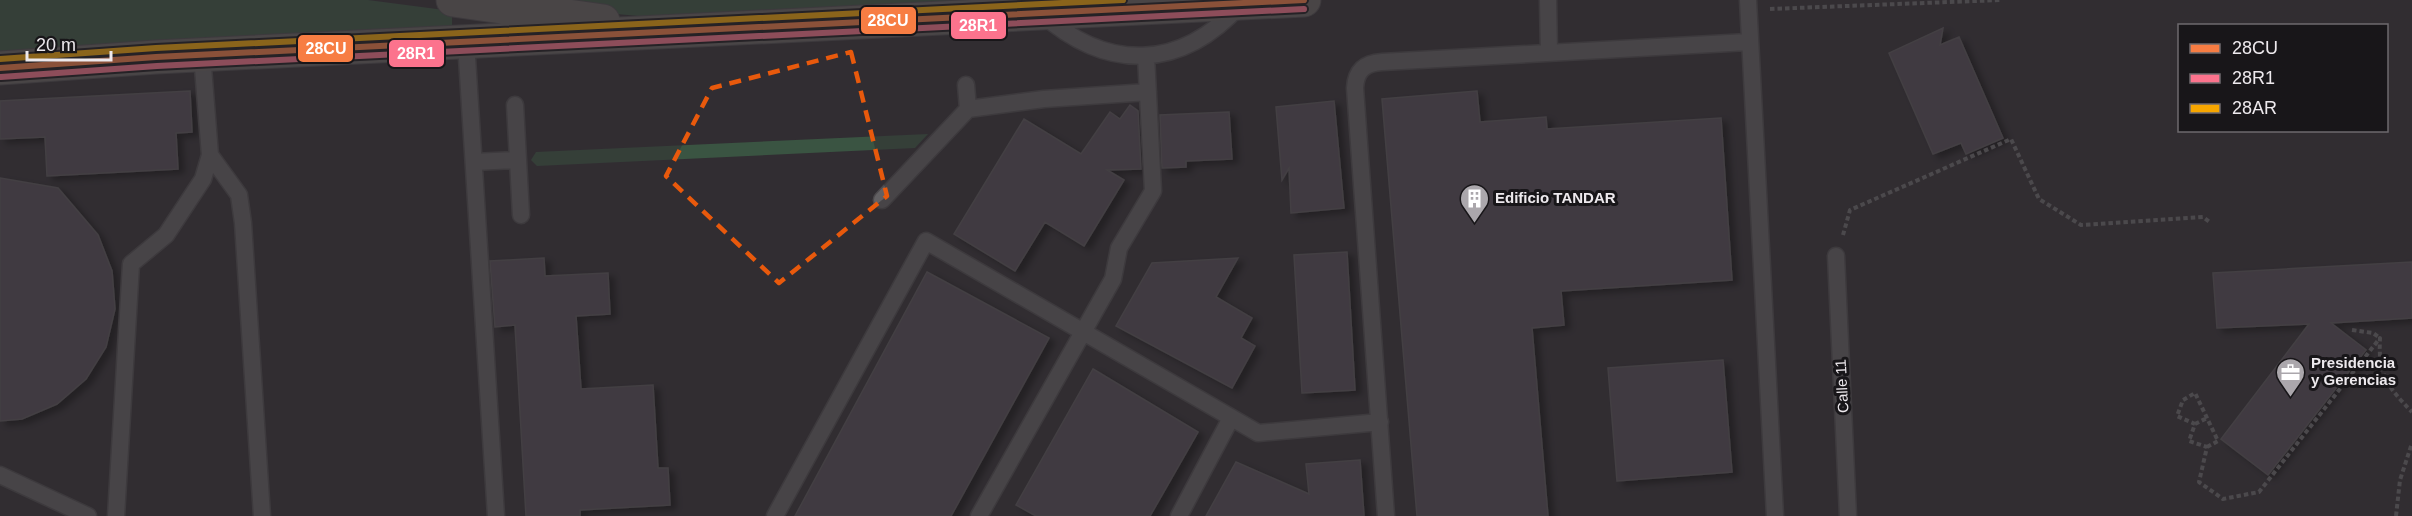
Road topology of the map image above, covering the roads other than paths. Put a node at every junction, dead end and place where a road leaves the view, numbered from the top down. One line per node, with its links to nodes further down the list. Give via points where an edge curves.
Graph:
1 (453, 0): 7 (street)
2 (1304, 0): 4 (street)
3 (1548, 0): 10 (lane)
4 (1242, 3): 6 (street); 12 (lane, via 1200,41)
5 (1748, 5): 9 (lane)
6 (1040, 13): 7 (street); 12 (lane, via 1062,33 1088,47 1116,55)
7 (689, 32): 8 (street)
8 (466, 42): 11 (street); 20 (lane)
9 (1749, 42): 10 (lane); 36 (lane)
10 (1549, 53): 26 (lane, via 1371,63 1355,78)
11 (202, 55): 13 (street); 18 (lane)
12 (1146, 56): 15 (lane)
13 (0, 68)
14 (966, 85): 17 (lane)
15 (1148, 92): 17 (lane); 24 (lane, via 1153,191 1119,248 1113,279)
16 (515, 105): 19 (lane)
17 (968, 109): 21 (lane)
18 (210, 155): 29 (lane, via 203,179 166,236 132,264); 30 (lane, via 239,195 243,223)
19 (518, 159): 20 (lane); 22 (lane)
20 (474, 162): 31 (lane)
21 (882, 200)
22 (521, 216)
23 (1836, 256): 37 (lane, Calle 11)
24 (1084, 332): 25 (lane); 32 (lane, via 926,242); 33 (lane)
25 (1231, 418): 26 (lane, via 1258,433); 34 (lane)
26 (1380, 422): 35 (lane)
27 (0, 475): 28 (lane)
28 (88, 516)
29 (116, 516)
30 (261, 516)
31 (496, 516)
32 (775, 516)
33 (979, 516)
34 (1179, 516)
35 (1386, 516)
36 (1775, 516)
37 (1848, 516)

